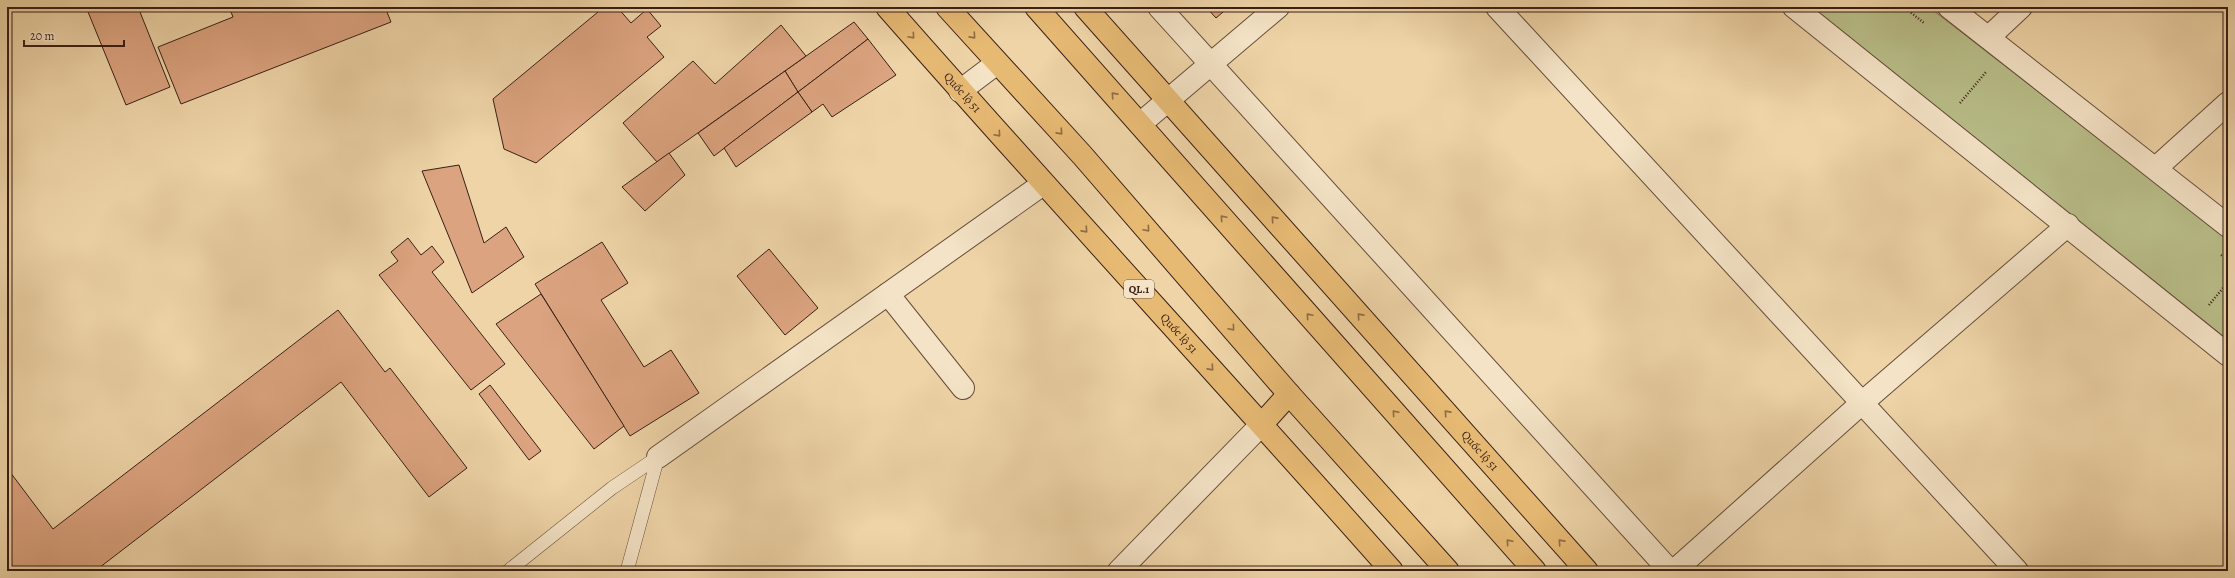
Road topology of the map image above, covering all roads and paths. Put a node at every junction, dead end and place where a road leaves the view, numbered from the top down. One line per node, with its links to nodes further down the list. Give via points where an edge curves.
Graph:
1 (887, 7): 15 (main road, Quốc lộ 51 / QL.1, one-way to 15)
2 (947, 7): 12 (main road, one-way to 12)
3 (1036, 7): 19 (main road, one-way to 3)
4 (1085, 7): 16 (main road, Quốc lộ 51)
5 (1159, 7): 13 (street)
6 (1278, 7): 13 (street)
7 (1497, 7): 30 (street)
8 (1794, 7): 22 (street)
9 (1949, 7): 11 (street)
10 (2021, 7): 11 (street)
11 (1988, 38): 20 (street)
12 (997, 62): 15 (street); 29 (main road, one-way to 29, via 1082,155)
13 (1210, 65): 16 (street); 40 (street)
14 (1986, 71): 18 (path)
15 (960, 90): 21 (main road, Quốc lộ 51 / QL.1, one-way to 21)
16 (1169, 101): 19 (street); 39 (main road, Quốc lộ 51, one-way to 16)
17 (2228, 102): 20 (street)
18 (1958, 105)
19 (1140, 124): 38 (main road, one-way to 19)
20 (2156, 168): 23 (street)
21 (1043, 184): 25 (street); 31 (main road, Quốc lộ 51 / QL.1, one-way to 31)
22 (2068, 225): 27 (street); 30 (street)
23 (2228, 226)
24 (2228, 282): 26 (path)
25 (888, 294): 28 (street); 32 (street)
26 (2205, 310)
27 (2228, 355)
28 (963, 388)
29 (1290, 394): 31 (main road); 37 (main road)
30 (1863, 402): 41 (street); 42 (street)
31 (1262, 424): 35 (street); 36 (main road, Quốc lộ 51 / QL.1)
32 (658, 457): 33 (lane, via 612,488); 34 (lane)
33 (508, 571)
34 (627, 571)
35 (1119, 571)
36 (1392, 571)
37 (1448, 571)
38 (1535, 571)
39 (1587, 571)
40 (1670, 571)
41 (1674, 571)
42 (2017, 571)

